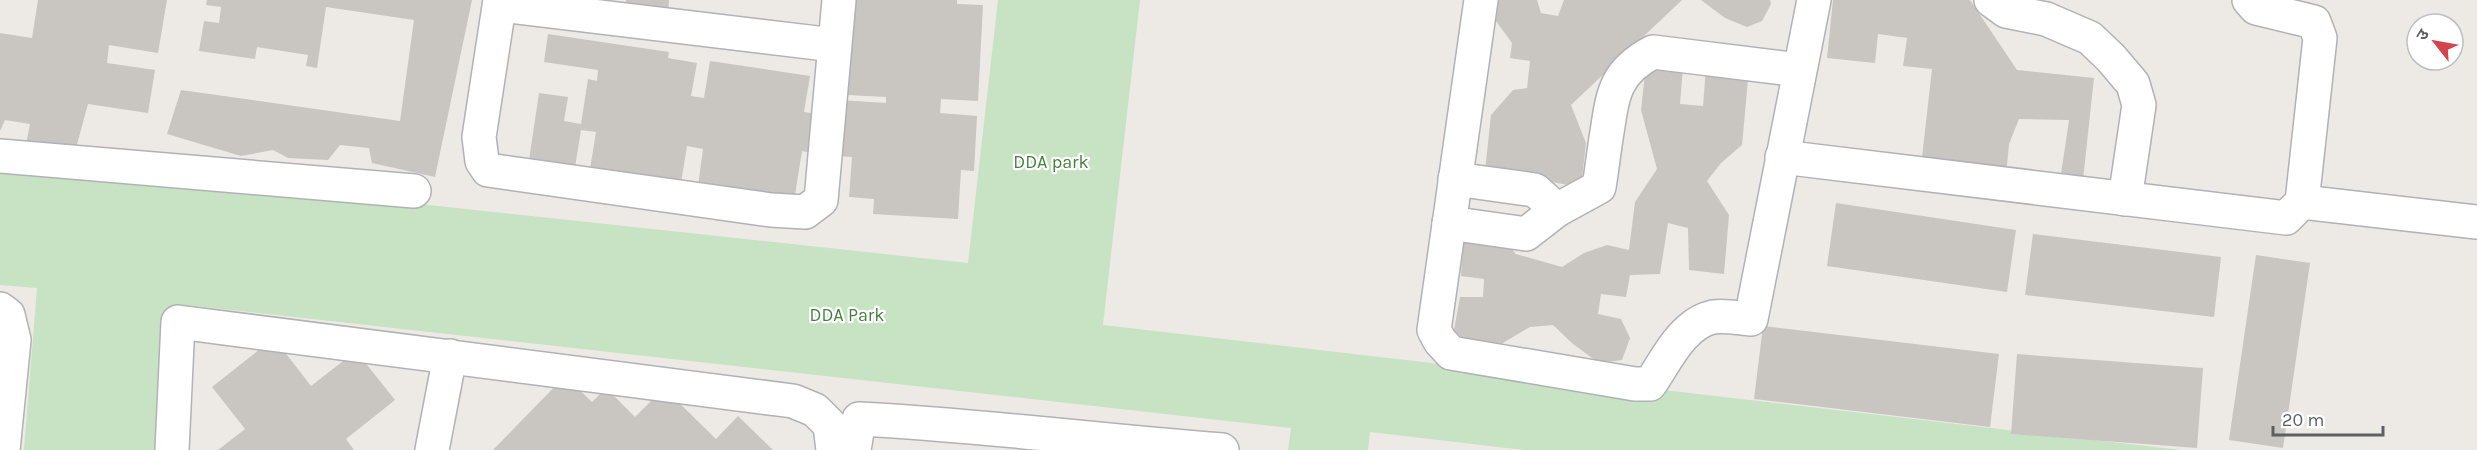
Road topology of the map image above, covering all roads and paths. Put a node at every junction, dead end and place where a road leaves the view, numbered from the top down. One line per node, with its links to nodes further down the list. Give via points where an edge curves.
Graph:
1 (839, 0): 8 (street)
2 (1481, 0): 12 (street)
3 (1814, 0): 9 (street)
4 (1991, 0): 14 (street, via 2006,11 2046,19 2090,38 2133,84 2139,105)
5 (2248, 0): 15 (street, via 2256,9 2314,22 2320,38)
6 (500, 3): 7 (street); 8 (street, via 479,137 482,161 488,170 771,210 805,212 821,200)
7 (695, 14): 8 (street)
8 (834, 45)
9 (1799, 70): 11 (street); 16 (street, via 1653,52 1637,61 1612,95 1599,187)
10 (0, 156): 13 (street)
11 (1782, 157): 14 (street); 18 (street, via 1751,319 1713,317 1692,328 1673,348 1650,384 1451,353 1434,330)
12 (1455, 179): 16 (street, via 1535,190); 18 (street)
13 (414, 191)
14 (2125, 200): 15 (street, via 2286,219)
15 (2302, 202): 17 (street)
16 (1557, 210): 18 (street, via 1526,234)
17 (2477, 222)
18 (1449, 223)
19 (0, 309): 23 (street, via 8,315 14,340)
20 (450, 356): 24 (street, via 178,322); 25 (street); 26 (street, via 793,400 814,410 830,425)
21 (950, 437): 22 (street); 27 (street, via 859,419)
22 (1130, 447): 28 (street)
23 (3, 450)
24 (172, 450)
25 (432, 450)
26 (833, 450)
27 (854, 450)
28 (1222, 450)

